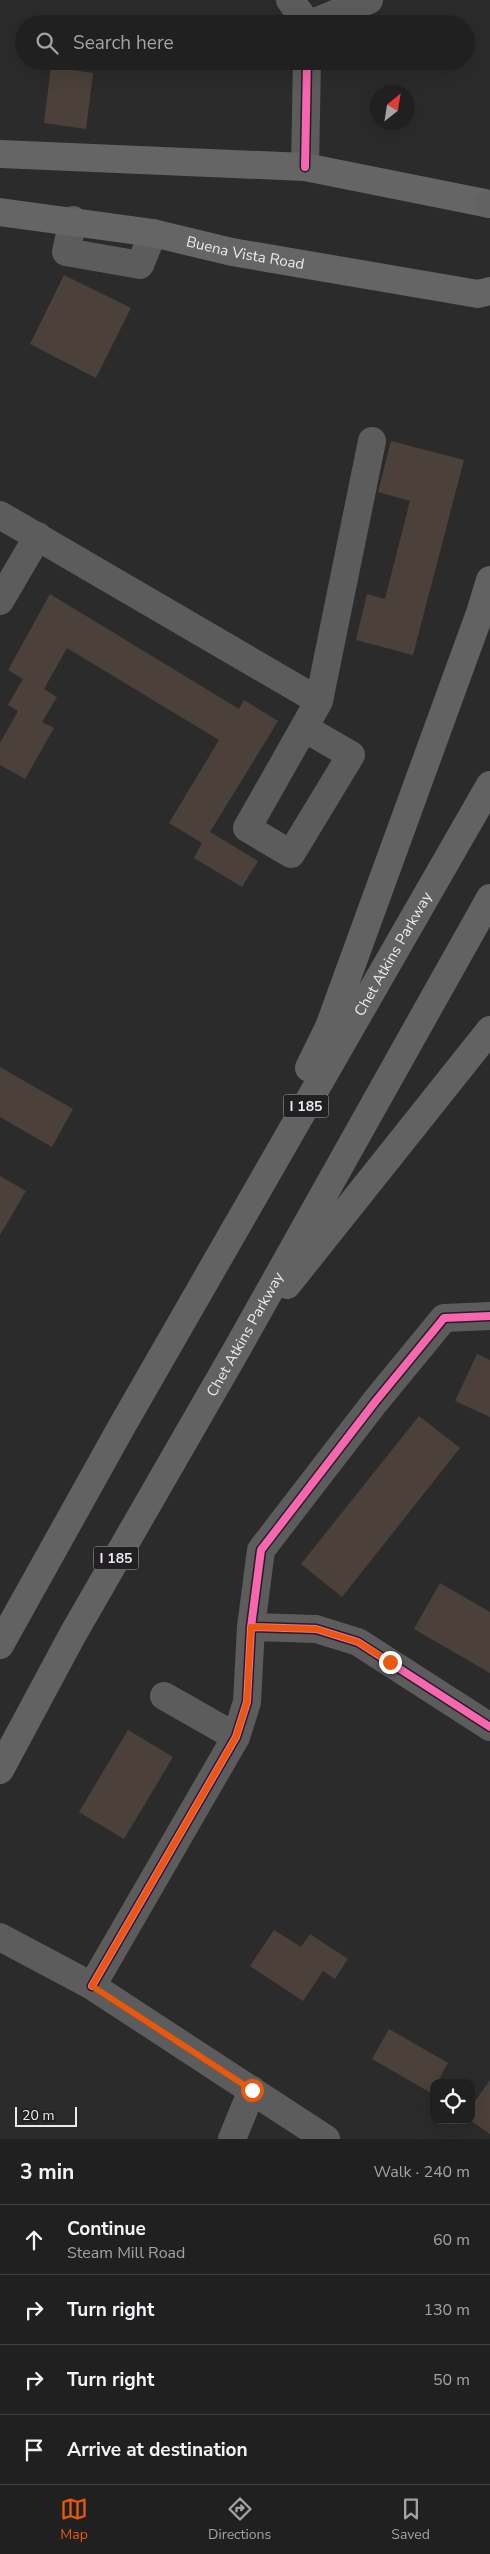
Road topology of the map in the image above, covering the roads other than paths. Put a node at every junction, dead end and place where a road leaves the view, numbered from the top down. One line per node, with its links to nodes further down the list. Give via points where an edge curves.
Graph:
1 (290, 0): 3 (street)
2 (368, 0): 4 (street)
3 (302, 15)
4 (331, 15)
5 (308, 70): 7 (street)
6 (0, 154): 7 (main road)
7 (305, 167): 8 (main road)
8 (490, 204)
9 (0, 212): 10 (main road, Buena Vista Road, via 153,233 232,252 478,294)
10 (490, 291)
11 (372, 441): 16 (street)
12 (0, 514): 13 (street)
13 (38, 536): 15 (street); 16 (street)
14 (490, 580): 23 (highway, via 329,1027)
15 (0, 601)
16 (319, 701): 17 (street)
17 (304, 728)
18 (490, 786): 23 (highway, Chet Atkins Parkway / I 185)
19 (490, 898): 22 (highway, Chet Atkins Parkway / I 185)
20 (490, 1030): 22 (highway)
21 (490, 1316): 24 (street, via 444,1318 374,1402 261,1550)
22 (237, 1348): 29 (highway, Chet Atkins Parkway / I 185, via 73,1634)
23 (164, 1354): 25 (highway, Chet Atkins Parkway / I 185)
24 (251, 1627): 27 (street, via 316,1629 358,1642); 28 (street, via 247,1702)
25 (0, 1645)
26 (164, 1696): 28 (street)
27 (490, 1727)
28 (236, 1737): 31 (street)
29 (0, 1770)
30 (8, 1942): 31 (street)
31 (92, 1986): 32 (street)
32 (252, 2090): 33 (street); 34 (street)
33 (232, 2139)
34 (326, 2139)

